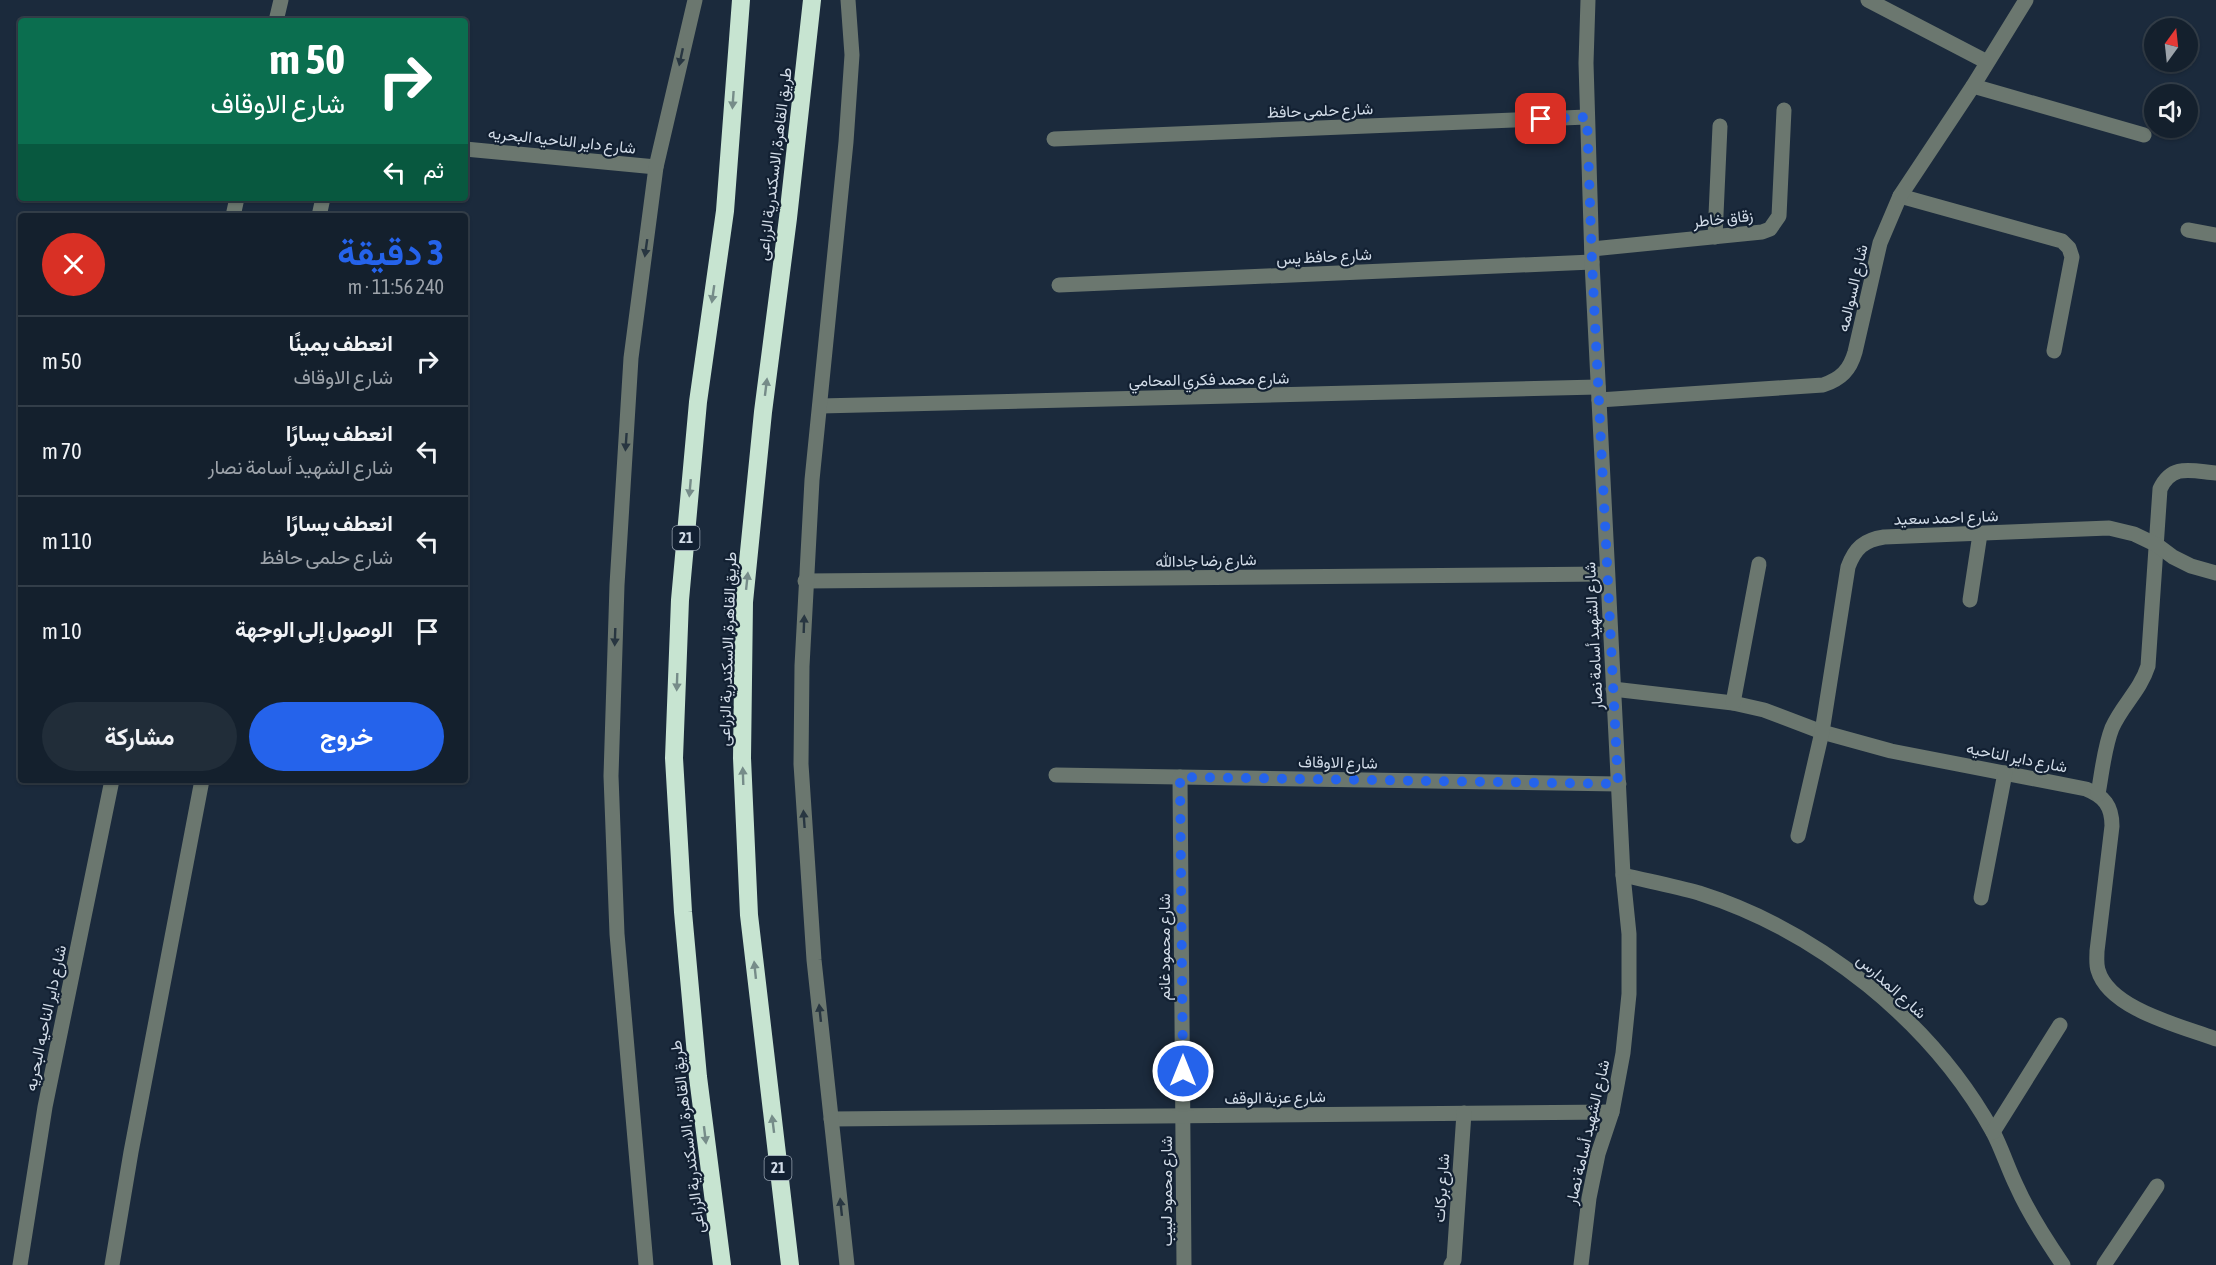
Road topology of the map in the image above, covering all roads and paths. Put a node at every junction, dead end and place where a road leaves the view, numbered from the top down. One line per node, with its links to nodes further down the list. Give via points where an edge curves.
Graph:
1 (281, 0): 9 (street)
2 (695, 0): 18 (street, one-way to 18)
3 (741, 0): 60 (highway, طريق القاهرة, الاسكندرية الزراعى / 21, one-way to 60, via 725,211 698,402 680,600 674,758 698,1077)
4 (812, 0): 61 (highway, طريق القاهرة, الاسكندرية الزراعى / 21, one-way to 4, via 749,915 742,758 744,602)
5 (848, 0): 27 (street, via 852,55)
6 (1588, 0): 13 (street, شارع الشهيد أسامة نصار)
7 (1868, 0): 10 (street)
8 (2026, 0): 10 (street, شارع السوالمه)
9 (277, 18)
10 (1987, 62): 11 (street, شارع السوالمه)
11 (1973, 86): 15 (street); 19 (street, شارع السوالمه)
12 (1784, 110): 22 (street, زقاق خاطر, via 1776,223 1762,232)
13 (1587, 117): 16 (street, شارع حلمى حافظ); 23 (street, شارع الشهيد أسامة نصار)
14 (1720, 126): 22 (street)
15 (2144, 135)
16 (1054, 139)
17 (468, 148): 18 (street, شارع داير الناحيه البحريه)
18 (656, 167): 59 (street, one-way to 59, via 631,358 616,585 611,776 617,934)
19 (1900, 196): 25 (street, via 2062,241 2069,248 2072,257); 26 (street, شارع السوالمه, via 1880,243 1852,363 1834,381 1823,385)
20 (2188, 230): 21 (street)
21 (2216, 235)
22 (1715, 237): 23 (street, زقاق خاطر)
23 (1592, 255): 24 (street, شارع حافظ يس); 26 (street, شارع الشهيد أسامة نصار)
24 (1059, 285)
25 (2054, 351)
26 (1598, 393): 27 (street, شارع محمد فكري المحامي); 33 (street, شارع الشهيد أسامة نصار)
27 (820, 406): 34 (street)
28 (2216, 473): 30 (street, via 2181,470 2164,480 2160,489)
29 (1980, 534): 30 (street, شارع احمد سعيد, via 2109,528); 35 (street); 38 (street, شارع احمد سعيد, via 1884,537 1866,542 1852,555)
30 (2157, 545): 32 (street, شارع احمد سعيد, via 2191,566); 45 (street, via 2148,666 2143,682 2111,730)
31 (1760, 564): 37 (street)
32 (2216, 573)
33 (1608, 574): 34 (street, شارع رضا جادالله); 36 (street, شارع الشهيد أسامة نصار)
34 (806, 581): 54 (street, one-way to 34, via 814,960 801,764)
35 (1970, 600)
36 (1613, 688): 37 (street, شارع داير الناحيه); 44 (street, شارع الشهيد أسامة نصار)
37 (1733, 703): 38 (street, شارع داير الناحيه)
38 (1822, 732): 39 (street, شارع داير الناحيه); 46 (street)
39 (2005, 773): 45 (street, شارع داير الناحيه); 48 (street)
40 (1056, 775): 41 (street, شارع الاوقاف)
41 (1180, 777): 44 (street, شارع الاوقاف); 53 (street, شارع محمود غانم)
42 (111, 783): 57 (street, شارع داير الناحيه البحريه, via 45,1107)
43 (201, 783): 58 (street)
44 (1618, 784): 47 (street, شارع الشهيد أسامة نصار)
45 (2098, 794): 50 (street, via 2112,813 2097,951 2098,969 2105,985 2133,1007)
46 (1798, 836)
47 (1623, 875): 51 (street, شارع الشهيد أسامة نصار, via 1629,934 1629,994); 55 (street, شارع المدارس, via 1699,893 1771,922 1838,962 1898,1011 1950,1068)
48 (1981, 898)
49 (2060, 1025): 55 (street)
50 (2216, 1039)
51 (1612, 1112): 52 (street, شارع عزبة الوقف); 65 (street, شارع الشهيد أسامة نصار, via 1589,1198)
52 (1464, 1113): 53 (street, شارع عزبة الوقف); 64 (street, شارع بركات)
53 (1183, 1116): 54 (street, شارع عزبة الوقف); 63 (street, شارع محمود لبيب)
54 (831, 1119): 62 (street, one-way to 54)
55 (1993, 1132): 66 (street, شارع المدارس, via 2018,1189)
56 (2157, 1186): 67 (street)
57 (20, 1265)
58 (112, 1265)
59 (646, 1265)
60 (722, 1265)
61 (790, 1265)
62 (847, 1265)
63 (1184, 1265)
64 (1451, 1265)
65 (1581, 1265)
66 (2063, 1265)
67 (2104, 1265)

